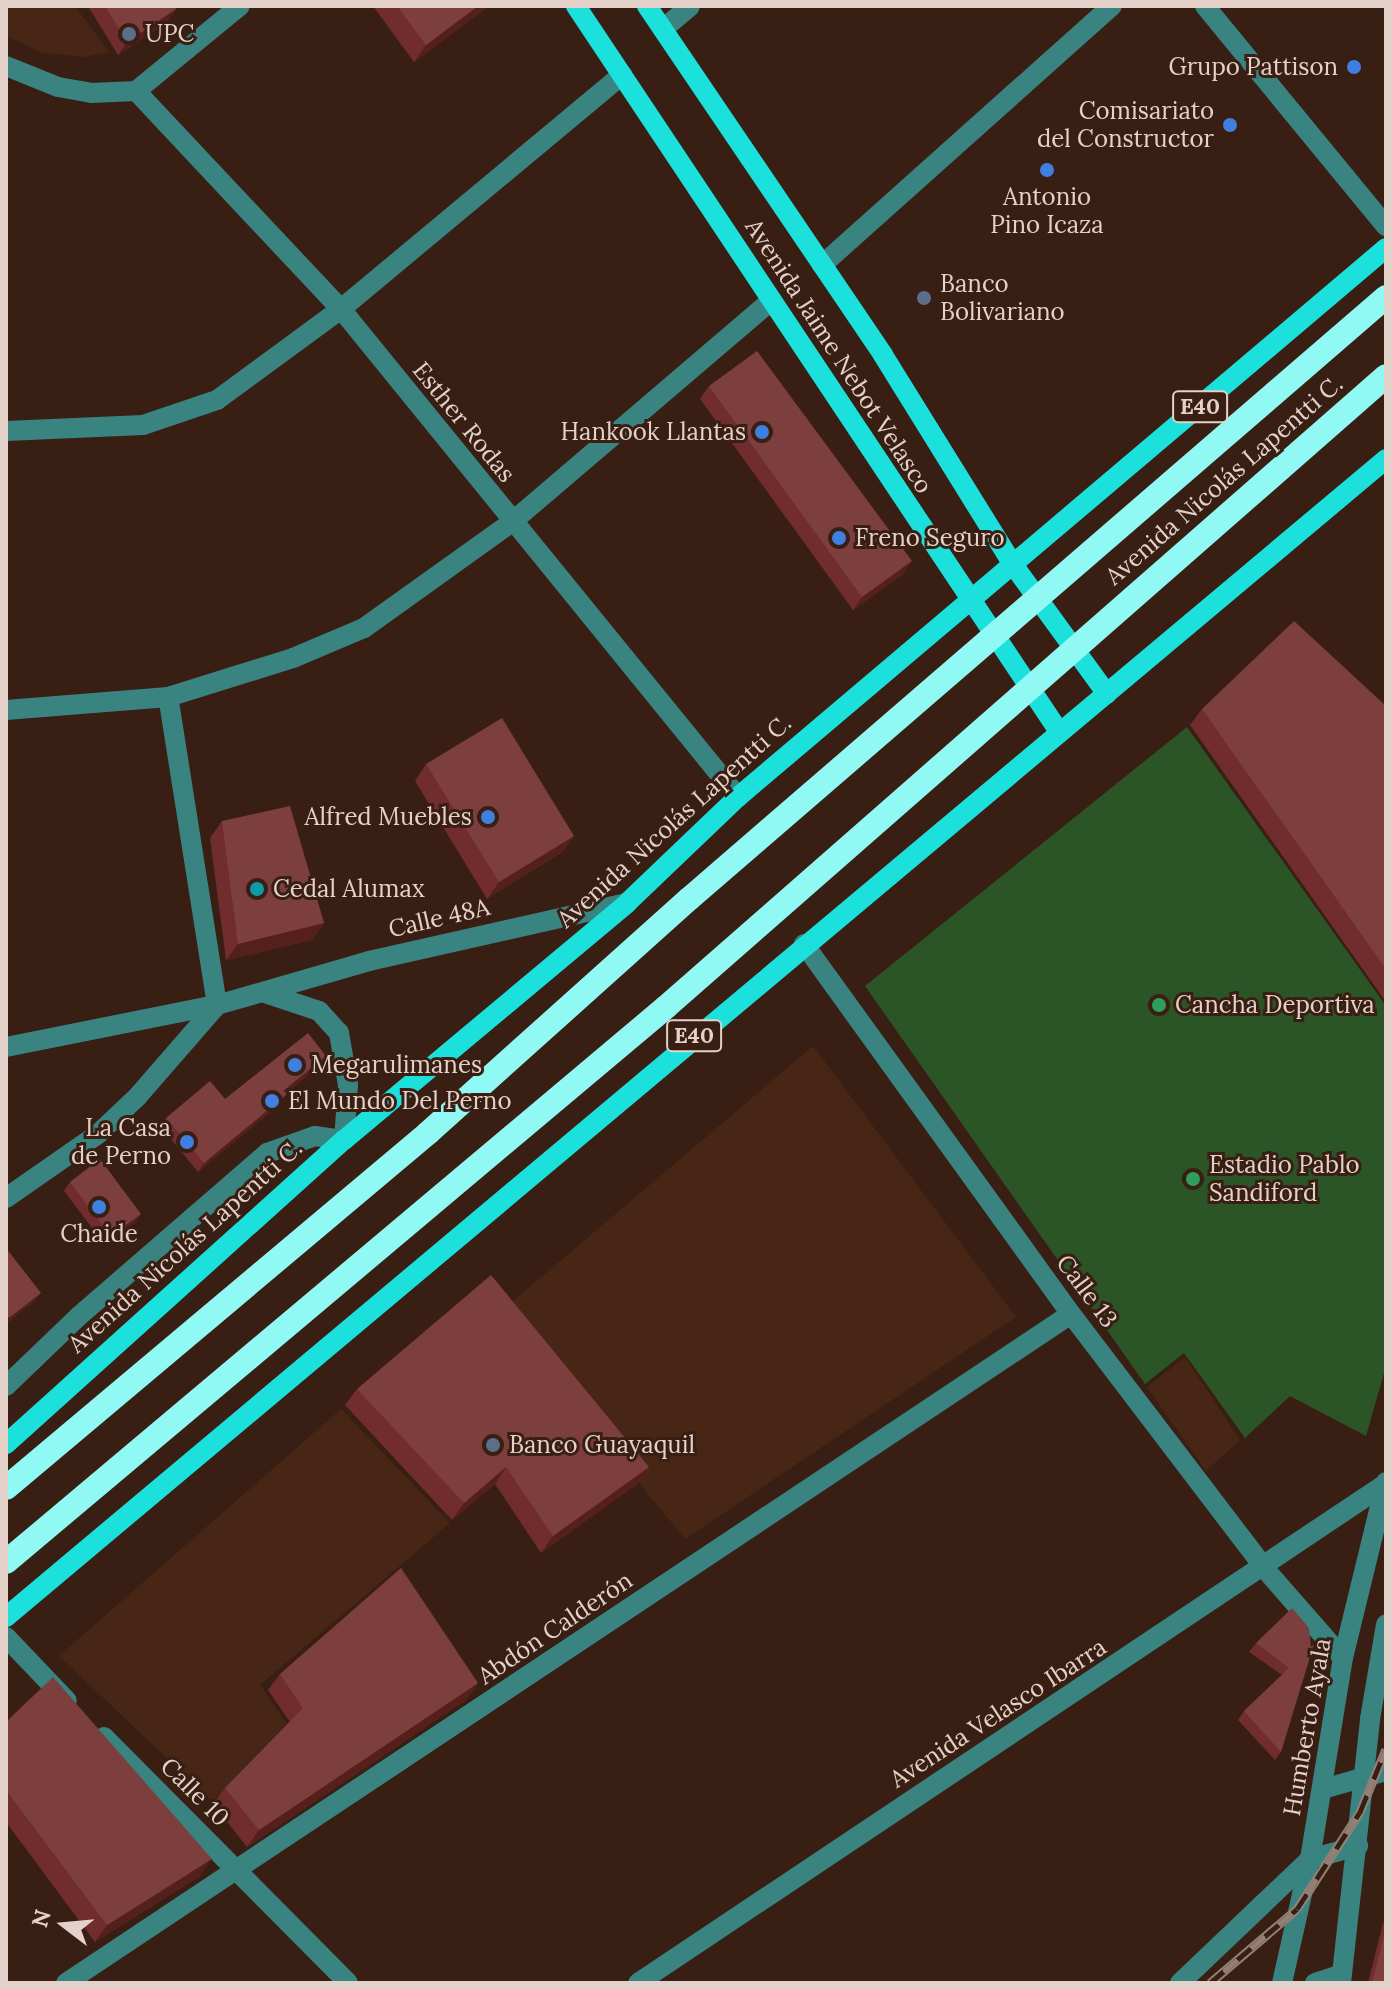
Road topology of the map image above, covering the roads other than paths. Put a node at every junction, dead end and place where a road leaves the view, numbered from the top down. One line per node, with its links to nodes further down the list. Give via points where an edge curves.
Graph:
1 (240, 6): 10 (street)
2 (576, 6): 9 (main road, Avenida Jaime Nebot Velasco)
3 (647, 6): 7 (main road, Avenida Jaime Nebot Velasco)
4 (690, 6): 7 (street)
5 (1112, 6): 13 (street)
6 (1205, 6): 11 (street)
7 (663, 29): 13 (main road, Avenida Jaime Nebot Velasco)
8 (9, 74): 10 (street, via 91,93)
9 (622, 75): 15 (main road, Avenida Jaime Nebot Velasco); 16 (street)
10 (136, 91): 16 (street, Esther Rodas)
11 (1386, 226)
12 (1386, 248): 21 (main road, Avenida Nicolás Lapentti C. / E40)
13 (822, 265): 21 (main road, Avenida Jaime Nebot Velasco)
14 (1386, 297): 22 (highway, Avenida Nicolás Lapentti C. / E40)
15 (771, 301): 20 (street); 23 (main road, Avenida Jaime Nebot Velasco)
16 (341, 309): 18 (street, via 217,400 143,425); 20 (street, Esther Rodas)
17 (1386, 376): 25 (highway, Avenida Nicolás Lapentti C. / E40)
18 (6, 431)
19 (1386, 459): 27 (main road, E40)
20 (512, 522): 28 (street, via 364,628 293,658); 31 (street, Esther Rodas)
21 (1014, 566): 22 (main road, Avenida Jaime Nebot Velasco); 23 (main road, Avenida Nicolás Lapentti C. / E40)
22 (1039, 599): 24 (highway, Avenida Nicolás Lapentti C. / E40); 25 (main road, Avenida Jaime Nebot Velasco)
23 (971, 603): 24 (main road, Avenida Jaime Nebot Velasco); 31 (main road, Avenida Nicolás Lapentti C. / E40)
24 (994, 638): 26 (main road, Avenida Jaime Nebot Velasco); 43 (highway, Avenida Nicolás Lapentti C. / E40, via 689,899 428,1133)
25 (1074, 648): 26 (highway, Avenida Nicolás Lapentti C. / E40); 27 (main road, Avenida Jaime Nebot Velasco)
26 (1028, 688): 30 (main road, Avenida Jaime Nebot Velasco); 44 (highway, Avenida Nicolás Lapentti C. / E40, via 666,1007)
27 (1107, 694): 30 (main road, E40)
28 (168, 697): 29 (street); 35 (street)
29 (6, 710)
30 (1060, 733): 33 (main road, E40)
31 (738, 797): 32 (main road, Avenida Nicolás Lapentti C. / E40)
32 (627, 903): 34 (street, Calle 48A, via 369,961); 37 (main road, Avenida Nicolás Lapentti C. / E40)
33 (804, 944): 39 (street, Calle 13); 46 (main road, E40)
34 (265, 993): 35 (street, Calle 48A); 37 (street, via 319,1011 339,1033 348,1085)
35 (217, 1005): 36 (street, Calle 48A); 38 (street, via 98,1134)
36 (6, 1047)
37 (344, 1140): 40 (street, via 315,1136 267,1153); 41 (main road, Avenida Nicolás Lapentti C. / E40)
38 (6, 1198)
39 (1071, 1314): 45 (street, Calle 13); 55 (street, Abdón Calderón)
40 (6, 1386)
41 (6, 1444)
42 (1386, 1483): 45 (street, Avenida Velasco Ibarra); 49 (street, Humberto Ayala)
43 (6, 1488)
44 (6, 1562)
45 (1265, 1569): 49 (street, Calle 13); 59 (street, Avenida Velasco Ibarra)
46 (6, 1617)
47 (1386, 1624): 51 (street)
48 (6, 1637): 55 (street, Calle 10)
49 (1343, 1658): 52 (street, Humberto Ayala)
50 (1386, 1771): 51 (street)
51 (1362, 1779): 52 (street); 53 (street)
52 (1323, 1789): 54 (street, Humberto Ayala)
53 (1358, 1846): 54 (street); 56 (street)
54 (1310, 1859): 60 (street); 61 (street, Humberto Ayala)
55 (237, 1872): 57 (street, Abdón Calderón); 58 (street, Calle 10)
56 (1342, 1979): 62 (street)
57 (66, 1983)
58 (348, 1983)
59 (638, 1983)
60 (1180, 1983)
61 (1282, 1983)
62 (1315, 1983)

